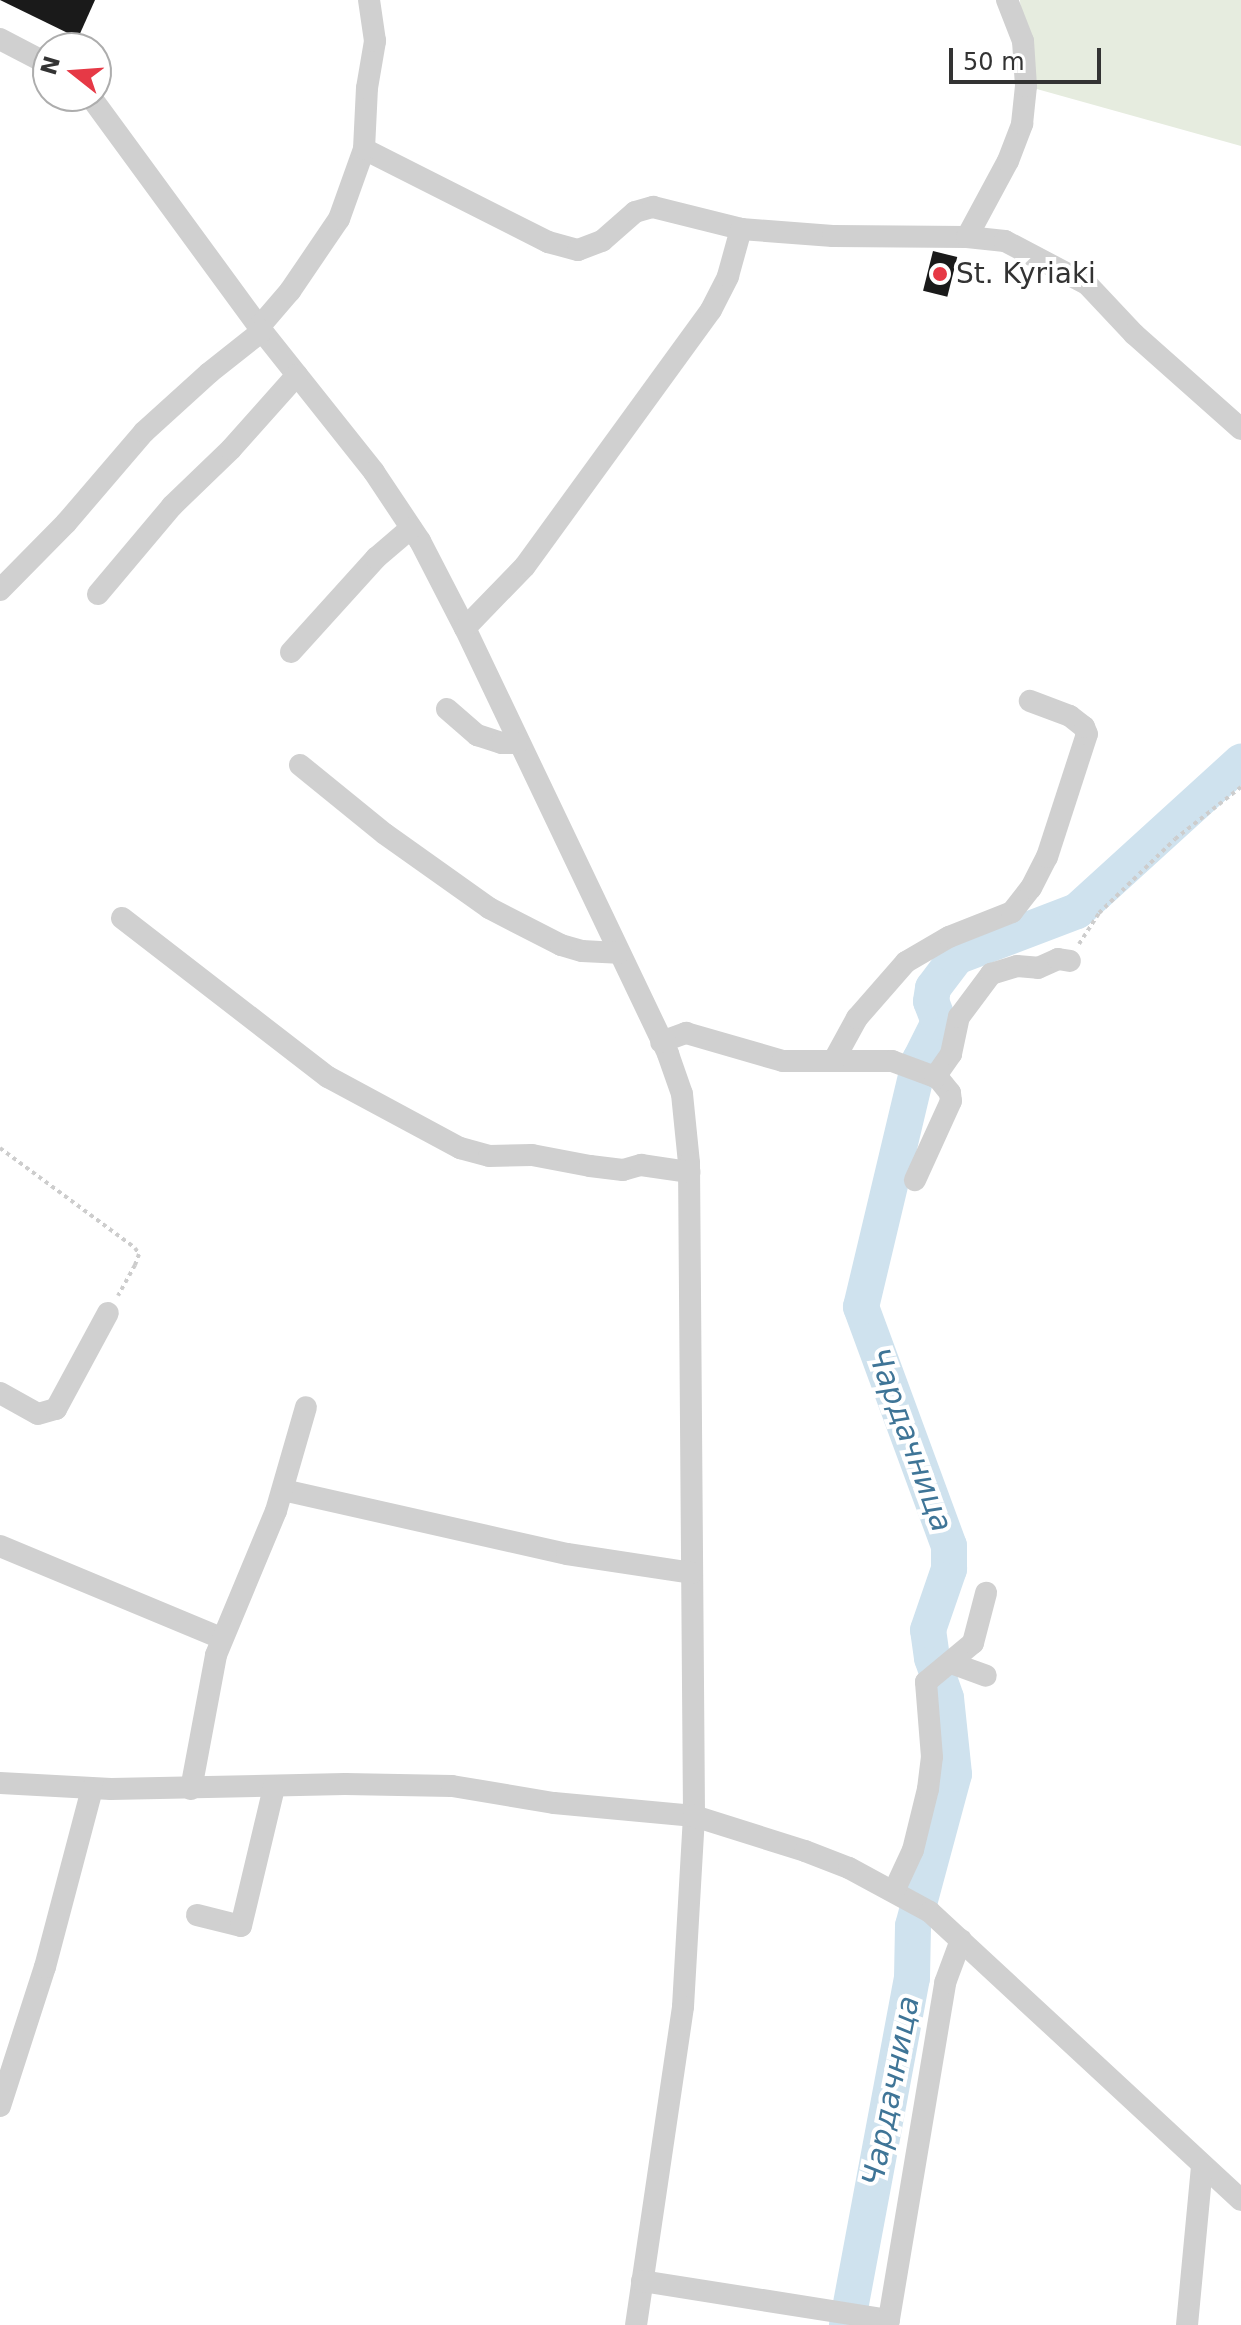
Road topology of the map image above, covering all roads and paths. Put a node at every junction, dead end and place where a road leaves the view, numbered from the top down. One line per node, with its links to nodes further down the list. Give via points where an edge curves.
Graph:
1 (369, 0): 6 (street, via 375,41)
2 (1007, 0): 8 (street, via 1023,41 1022,124)
3 (0, 39): 4 (street)
4 (32, 56)
5 (102, 112): 9 (street)
6 (364, 149): 7 (street, via 566,248 578,250 602,241 645,207); 9 (street, via 339,219)
7 (741, 229): 8 (street); 15 (street, via 728,276 711,310 525,566)
8 (967, 237): 11 (street, via 1016,246 1087,284 1134,334)
9 (261, 329): 10 (street); 13 (street, via 144,432)
10 (297, 375): 12 (street); 14 (street, via 172,506)
11 (1241, 429)
12 (411, 528): 15 (street); 16 (street, via 376,558)
13 (0, 590)
14 (98, 594)
15 (465, 628): 19 (street)
16 (291, 652)
17 (1030, 701): 26 (street, via 1070,716 1087,734 1047,857 1031,888 1012,912 960,932 906,962 857,1018)
18 (447, 709): 19 (street, via 477,735)
19 (517, 743): 23 (street)
20 (300, 765): 23 (street, via 489,908 561,945)
21 (1241, 787): 24 (path, via 1175,839 1099,913)
22 (122, 918): 29 (street, via 328,1077 460,1148 489,1156 532,1155 623,1170 641,1165)
23 (618, 953): 25 (street)
24 (1070, 961): 27 (street, via 991,974 959,1017 951,1054)
25 (661, 1042): 26 (street, via 686,1033 783,1061); 29 (street, via 682,1094)
26 (834, 1060): 27 (street, via 892,1061)
27 (924, 1072): 30 (street, via 944,1084 951,1101)
28 (0, 1148): 31 (path, via 139,1254)
29 (689, 1172): 36 (street)
30 (915, 1180)
31 (108, 1313): 32 (street, via 56,1409 38,1414)
32 (0, 1393)
33 (306, 1407): 34 (street)
34 (283, 1490): 36 (street, via 567,1554); 38 (street)
35 (0, 1546): 38 (street)
36 (692, 1573): 45 (street)
37 (986, 1593): 39 (street, via 973,1643)
38 (221, 1638): 44 (street)
39 (942, 1669): 40 (street); 46 (street, via 924,1690 932,1757)
40 (986, 1676)
41 (0, 1783): 43 (street)
42 (274, 1787): 44 (street); 45 (street, via 452,1786 554,1803); 47 (street, via 241,1926)
43 (92, 1789): 44 (street); 49 (street, via 45,1967)
44 (191, 1789)
45 (694, 1816): 46 (street, via 805,1851); 52 (street, via 683,2007)
46 (902, 1895): 48 (street)
47 (197, 1915)
48 (961, 1940): 50 (street); 53 (street, via 945,1983)
49 (0, 2106)
50 (1202, 2167): 51 (street); 55 (street)
51 (1241, 2200)
52 (642, 2281): 53 (street); 54 (street)
53 (889, 2323)
54 (636, 2325)
55 (1187, 2325)

